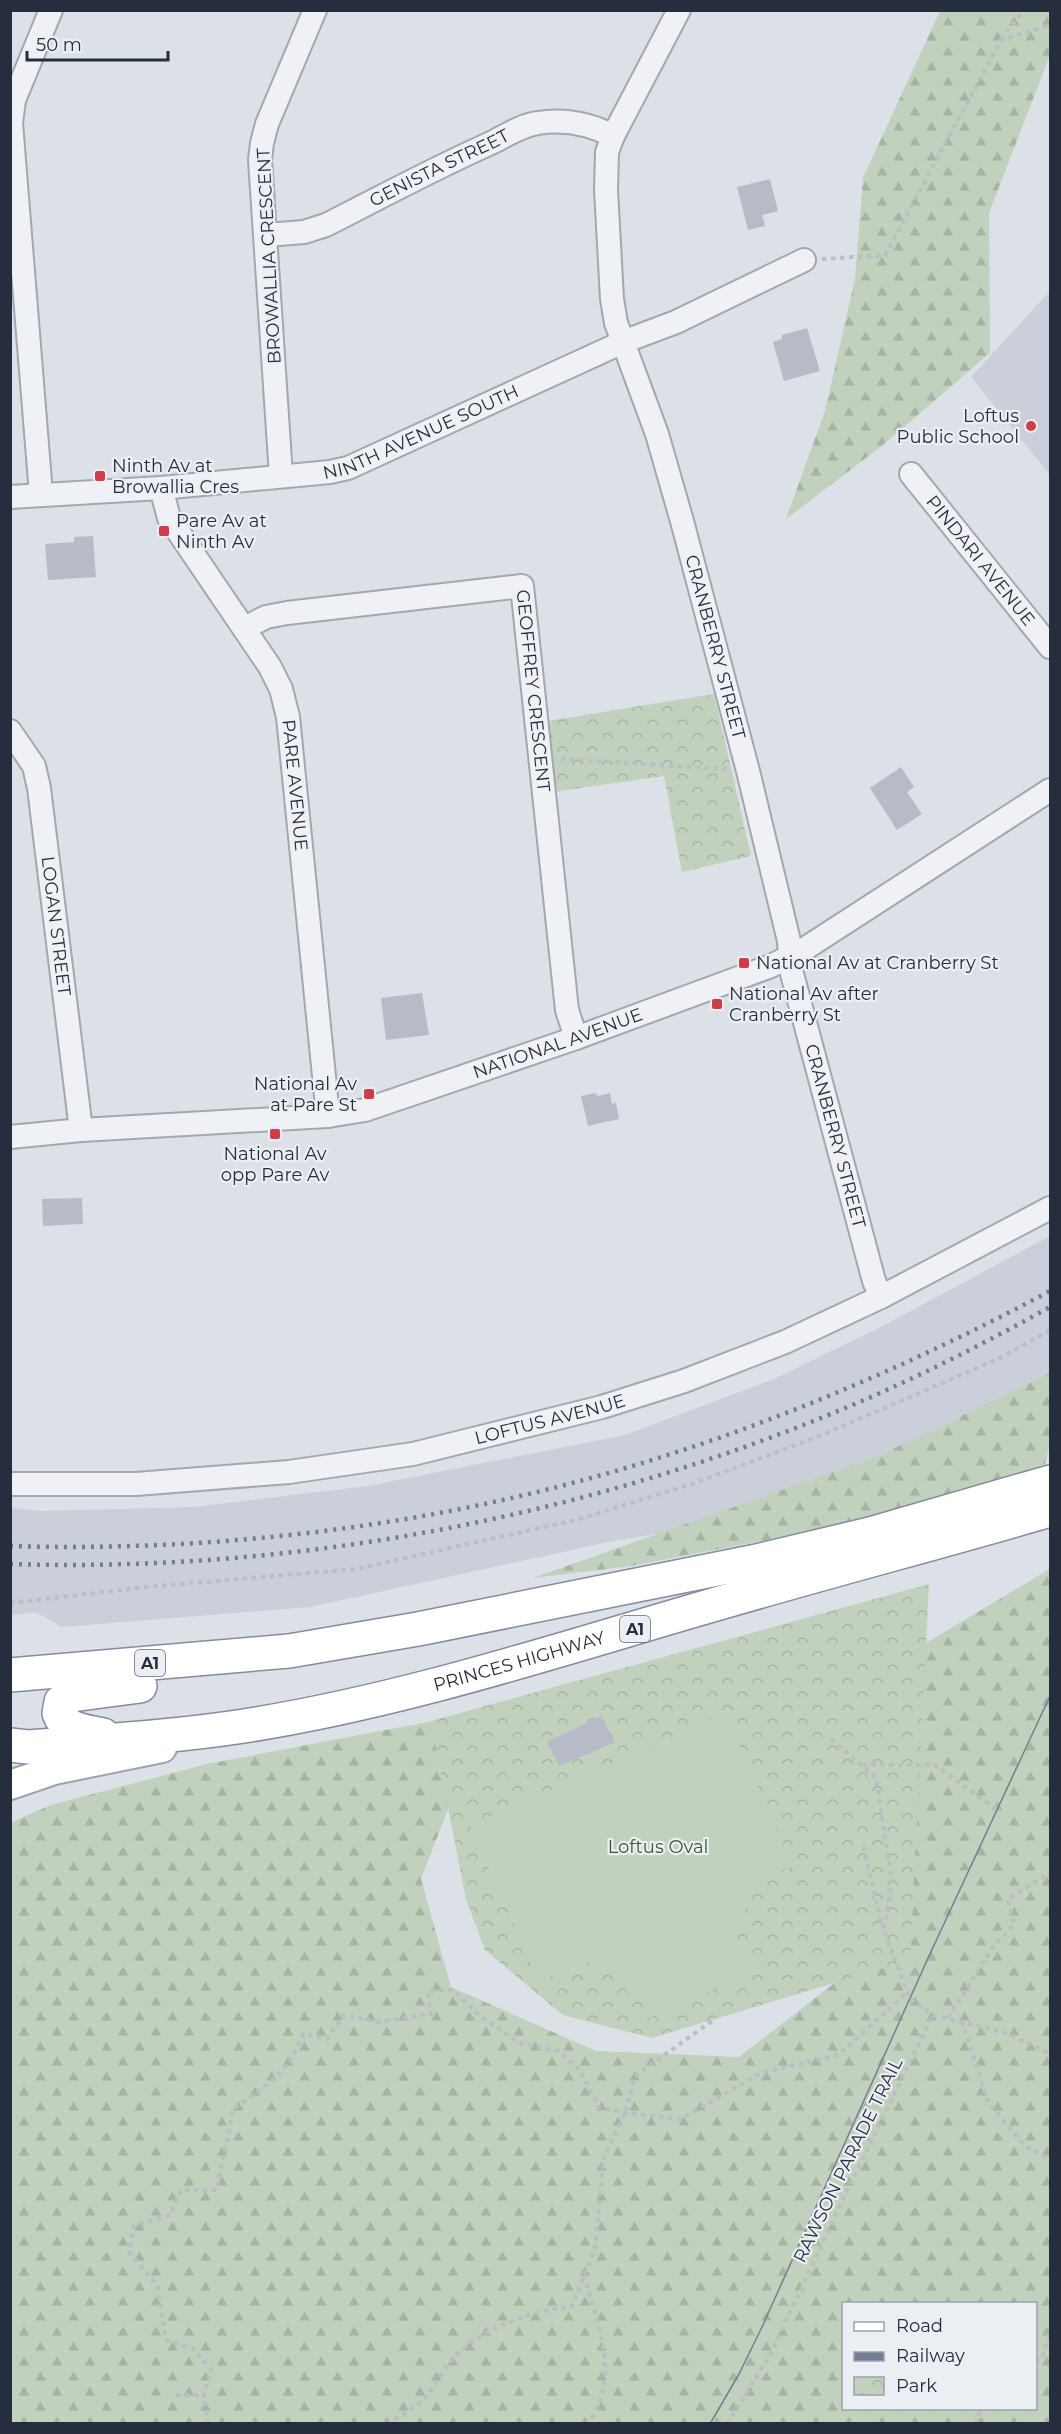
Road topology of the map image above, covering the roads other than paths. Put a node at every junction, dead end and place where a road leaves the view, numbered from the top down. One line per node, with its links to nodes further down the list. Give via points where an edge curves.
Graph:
1 (51, 10): 11 (street, via 14,100 11,123)
2 (315, 10): 5 (street, BROWALLIA CRESCENT, via 262,143)
3 (679, 10): 4 (street, CRANBERRY STREET)
4 (613, 136): 5 (street, GENISTA STREET, via 577,124 534,123 326,225 304,232); 7 (street, CRANBERRY STREET, via 606,190 612,299)
5 (266, 235): 9 (street, BROWALLIA CRESCENT)
6 (804, 260): 7 (street, NINTH AVENUE SOUTH, via 676,322)
7 (623, 342): 9 (street, NINTH AVENUE SOUTH, via 348,468); 17 (street, CRANBERRY STREET, via 657,434 748,771 789,941)
8 (911, 474): 14 (street, PINDARI AVENUE)
9 (281, 476): 10 (street, NINTH AVENUE SOUTH)
10 (161, 488): 11 (street, NINTH AVENUE SOUTH); 13 (street, PARE AVENUE, via 169,518)
11 (41, 494): 12 (street, NINTH AVENUE SOUTH)
12 (10, 497)
13 (245, 628): 18 (street, GEOFFREY CRESCENT, via 266,617 287,613 522,586 567,1011); 19 (street, PARE AVENUE, via 281,689 288,717)
14 (1050, 647)
15 (10, 731): 20 (street, LOGAN STREET, via 34,766 39,788)
16 (1050, 790): 17 (street, NATIONAL AVENUE)
17 (789, 957): 18 (street, NATIONAL AVENUE); 23 (street, CRANBERRY STREET)
18 (576, 1038): 19 (street, NATIONAL AVENUE, via 365,1110)
19 (328, 1116): 20 (street, NATIONAL AVENUE)
20 (81, 1130): 21 (street, NATIONAL AVENUE)
21 (10, 1137)
22 (1050, 1208): 23 (street, LOFTUS AVENUE)
23 (881, 1297): 25 (street, LOFTUS AVENUE, via 785,1342 684,1381 602,1407 413,1454 201,1480)
24 (1050, 1482): 27 (highway, A1, via 870,1534 757,1561 546,1605)
25 (10, 1484)
26 (1050, 1510): 29 (highway, PRINCES HIGHWAY / A1, via 422,1689)
27 (289, 1651): 28 (highway, A1); 30 (highway, via 206,1676 78,1694 61,1702 58,1713 68,1726)
28 (15, 1676)
29 (215, 1730): 30 (highway, PRINCES HIGHWAY / A1); 32 (main road, via 159,1749 54,1770)
30 (122, 1740): 31 (highway, PRINCES HIGHWAY / A1)
31 (10, 1745)
32 (10, 1785)

